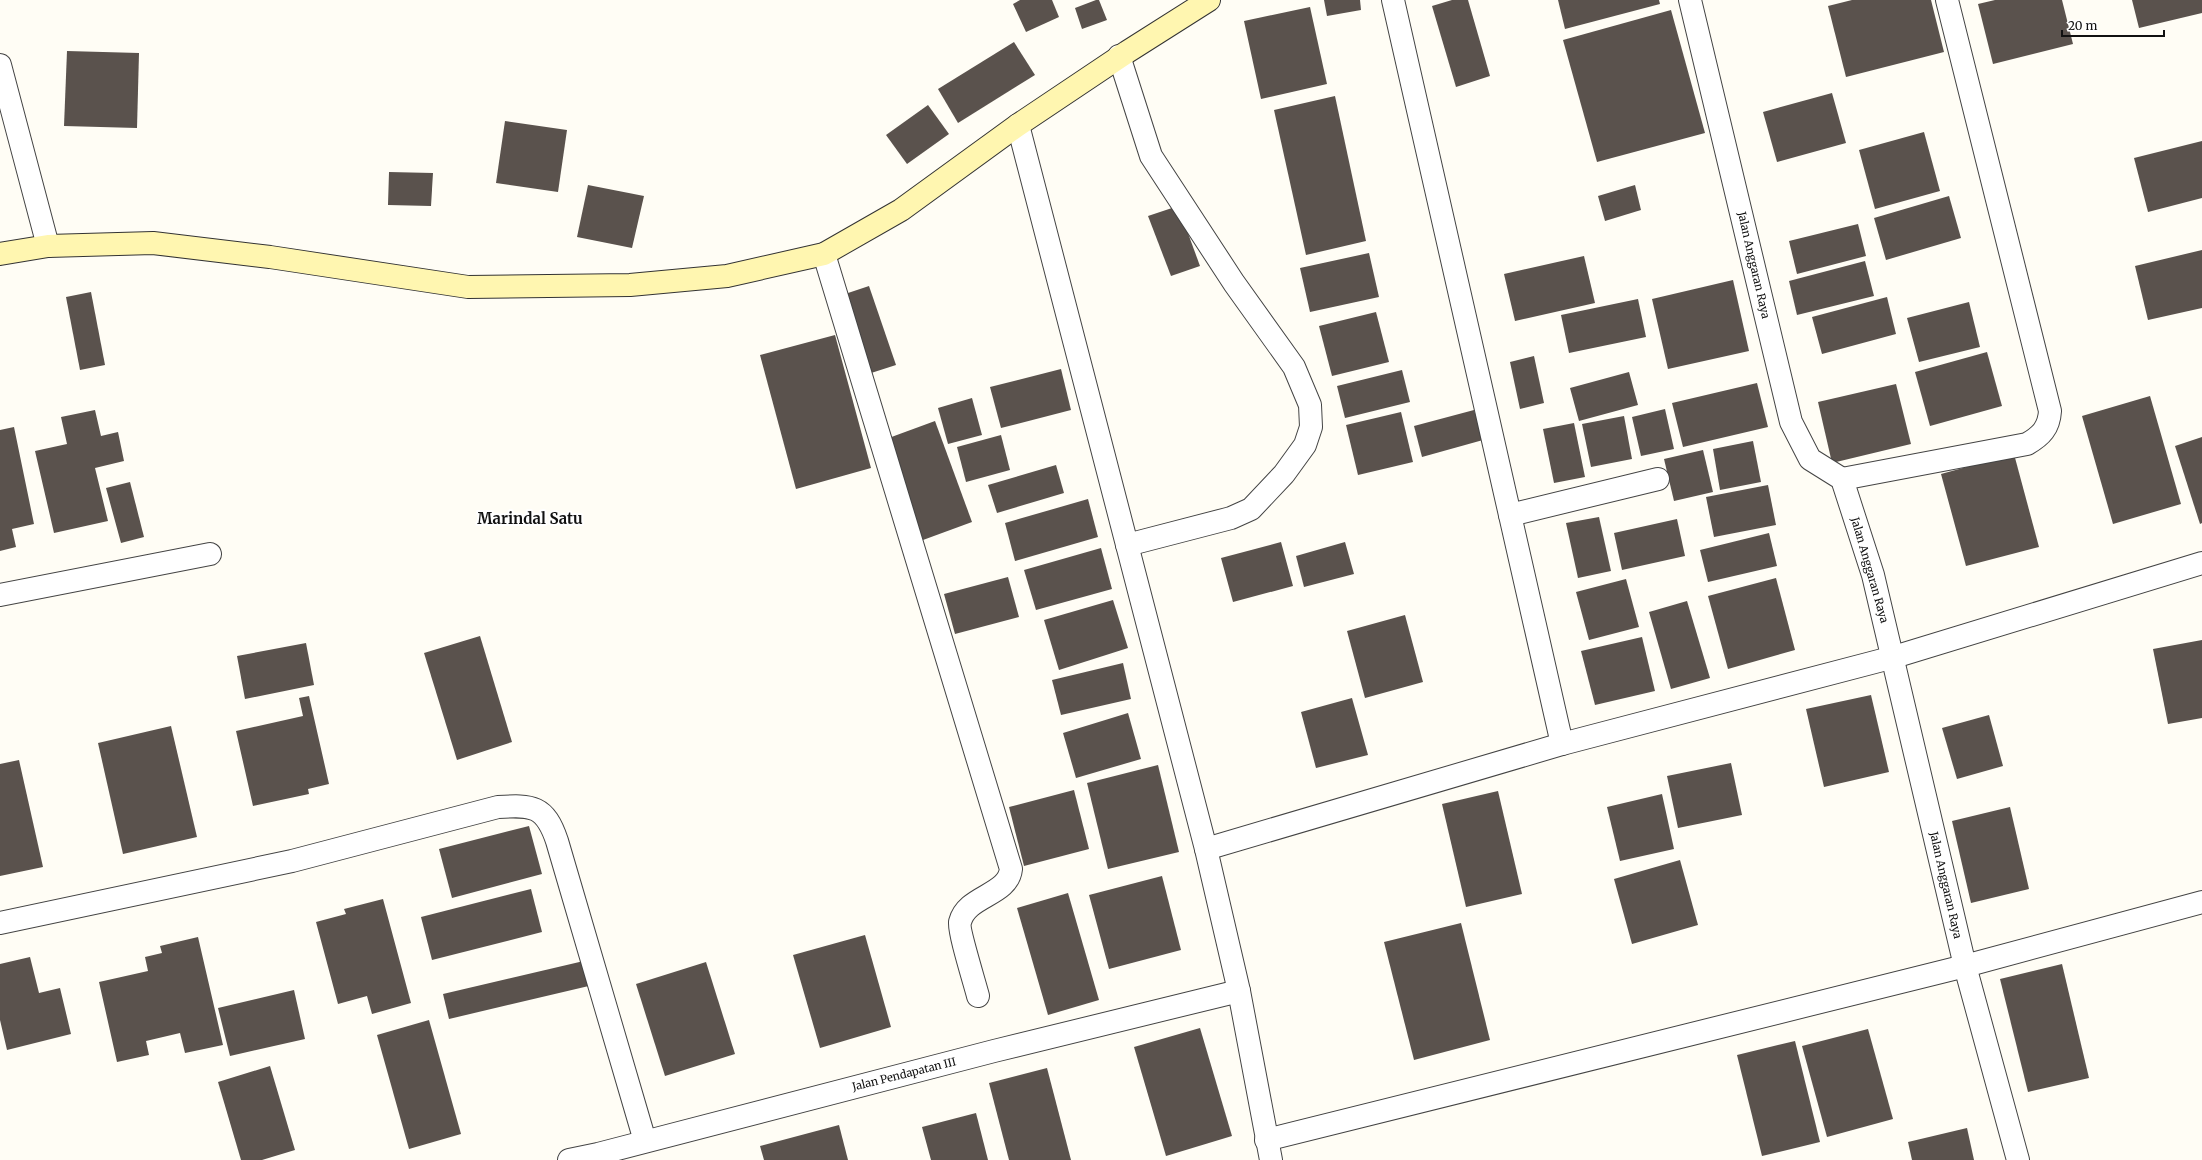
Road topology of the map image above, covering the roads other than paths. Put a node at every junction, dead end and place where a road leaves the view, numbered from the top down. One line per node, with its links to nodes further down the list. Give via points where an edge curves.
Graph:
1 (1209, 0): 5 (street)
2 (1393, 0): 13 (street)
3 (1690, 0): 12 (street, Jalan Anggaran Raya, via 1791,422 1810,459)
4 (1947, 0): 12 (street, via 2050,411 2049,422 2040,437 2027,444)
5 (1119, 56): 7 (street); 14 (street, via 1151,156 1234,283 1294,367 1310,405 1311,426 1304,445 1284,474 1252,509 1230,518)
6 (0, 65): 8 (street)
7 (1018, 125): 10 (street, via 901,210); 14 (street)
8 (48, 246): 9 (street); 10 (street, via 153,243 270,257 468,287 556,288 637,285 728,276)
9 (0, 254)
10 (824, 254): 25 (street, via 1011,869 1003,885 966,909 959,923)
11 (1658, 479): 13 (street)
12 (1842, 479): 18 (street, Jalan Anggaran Raya, via 1873,575)
13 (1510, 515): 19 (street)
14 (1127, 545): 20 (street)
15 (210, 554): 17 (street)
16 (2202, 563): 18 (street)
17 (0, 595)
18 (1894, 657): 19 (street); 23 (street, Jalan Anggaran Raya)
19 (1562, 744): 20 (street)
20 (1206, 849): 24 (street)
21 (2202, 902): 23 (street)
22 (0, 923): 26 (street, via 292,861 498,807 533,807 551,824 555,835)
23 (1965, 966): 27 (street); 29 (street, Jalan Anggaran Raya)
24 (1239, 991): 26 (street, Jalan Pendapatan III); 27 (street)
25 (978, 996)
26 (645, 1141): 28 (street, Jalan Pendapatan III)
27 (1268, 1150)
28 (569, 1160)
29 (2018, 1160)

